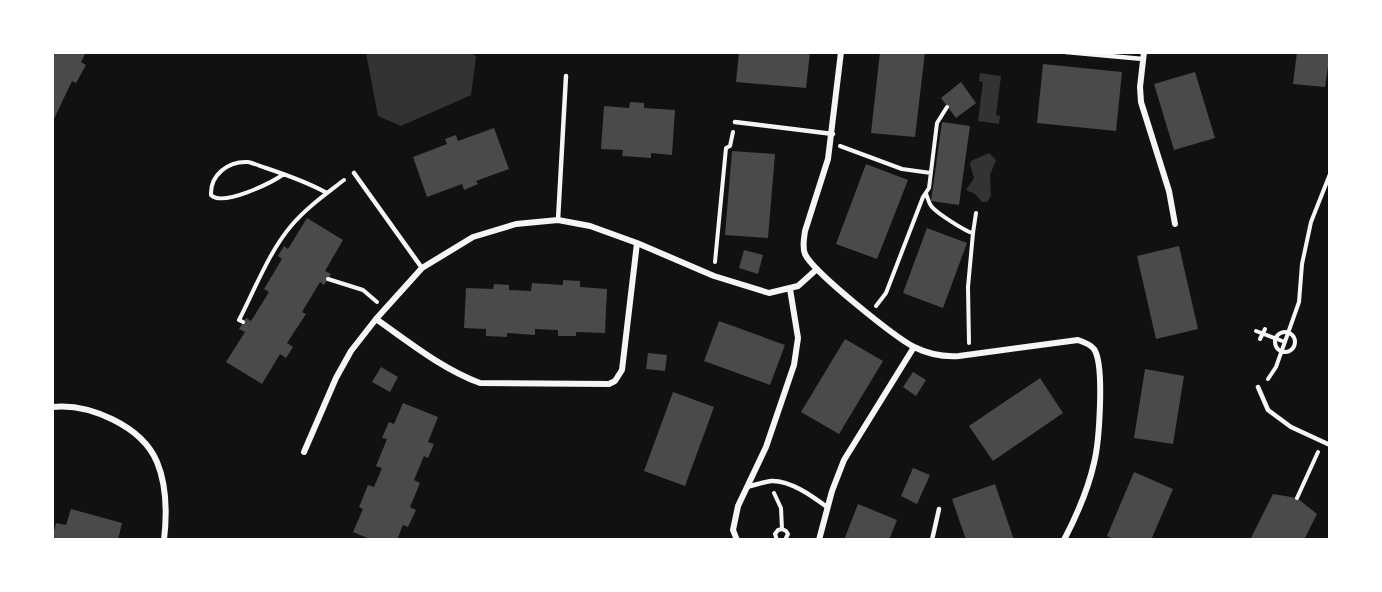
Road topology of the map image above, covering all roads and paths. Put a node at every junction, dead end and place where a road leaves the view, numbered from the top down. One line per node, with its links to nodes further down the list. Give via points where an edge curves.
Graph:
1 (841, 52): 7 (street)
2 (1066, 52): 3 (lane)
3 (1144, 56): 17 (street, via 1141,102 1169,191)
4 (566, 76): 16 (lane)
5 (947, 107): 10 (path, via 937,123)
6 (735, 122): 7 (lane); 20 (path, via 730,146 726,148)
7 (833, 134): 8 (street)
8 (831, 144): 10 (path, via 902,169); 22 (street, via 803,241 804,252)
9 (354, 173): 13 (path); 21 (lane)
10 (931, 173): 14 (path)
11 (284, 174): 11 (path, via 249,162 227,165 210,187 211,195 225,200 274,182); 13 (path)
12 (1329, 174): 31 (path, via 1311,222 1299,302)
13 (327, 193): 28 (path, via 291,226 239,320)
14 (926, 193): 18 (path, via 932,207); 26 (path, via 886,293)
15 (976, 213): 18 (path)
16 (558, 220): 19 (street, via 590,226); 21 (street, via 516,224 483,233)
17 (1174, 224)
18 (973, 233): 37 (path, via 968,287)
19 (637, 243): 24 (street, via 725,280 769,293); 27 (street, via 622,370 609,384 480,383 437,362)
20 (716, 252)
21 (422, 268): 25 (street)
22 (817, 269): 24 (street); 26 (street)
23 (328, 279): 25 (path, via 363,290)
24 (790, 289): 44 (street, via 798,338 794,365 766,447)
25 (384, 308): 27 (street)
26 (871, 314): 35 (street)
27 (376, 319): 42 (street, via 336,378)
28 (243, 322)
29 (1256, 331): 30 (path)
30 (1264, 331): 32 (path); 33 (path)
31 (1288, 332): 32 (path, via 1280,332); 34 (path); 36 (path, via 1295,338 1294,347)
32 (1275, 338): 34 (path); 36 (path, via 1275,346)
33 (1260, 339)
34 (1285, 342): 36 (path)
35 (914, 346): 37 (street, via 943,357); 46 (street, via 844,460)
36 (1281, 352): 38 (path, via 1267,380)
37 (969, 354): 55 (street, via 1078,339 1094,350 1100,385 1094,463 1079,511)
38 (1258, 387): 40 (lane, via 1268,410 1291,427)
39 (52, 407): 49 (street, via 68,405 103,414 122,423 147,447 156,460 165,490)
40 (1323, 442): 41 (lane); 45 (path)
41 (1329, 445)
42 (304, 452)
43 (770, 481): 44 (lane); 46 (lane, via 803,491); 48 (path, via 780,508)
44 (747, 487): 50 (street, via 734,518)
45 (1297, 498)
46 (827, 507): 53 (street)
47 (939, 509): 54 (lane)
48 (782, 529): 51 (path, via 775,534); 52 (path, via 788,534)
49 (164, 540)
50 (737, 540)
51 (777, 540)
52 (785, 540)
53 (819, 540)
54 (932, 540)
55 (1064, 540)

